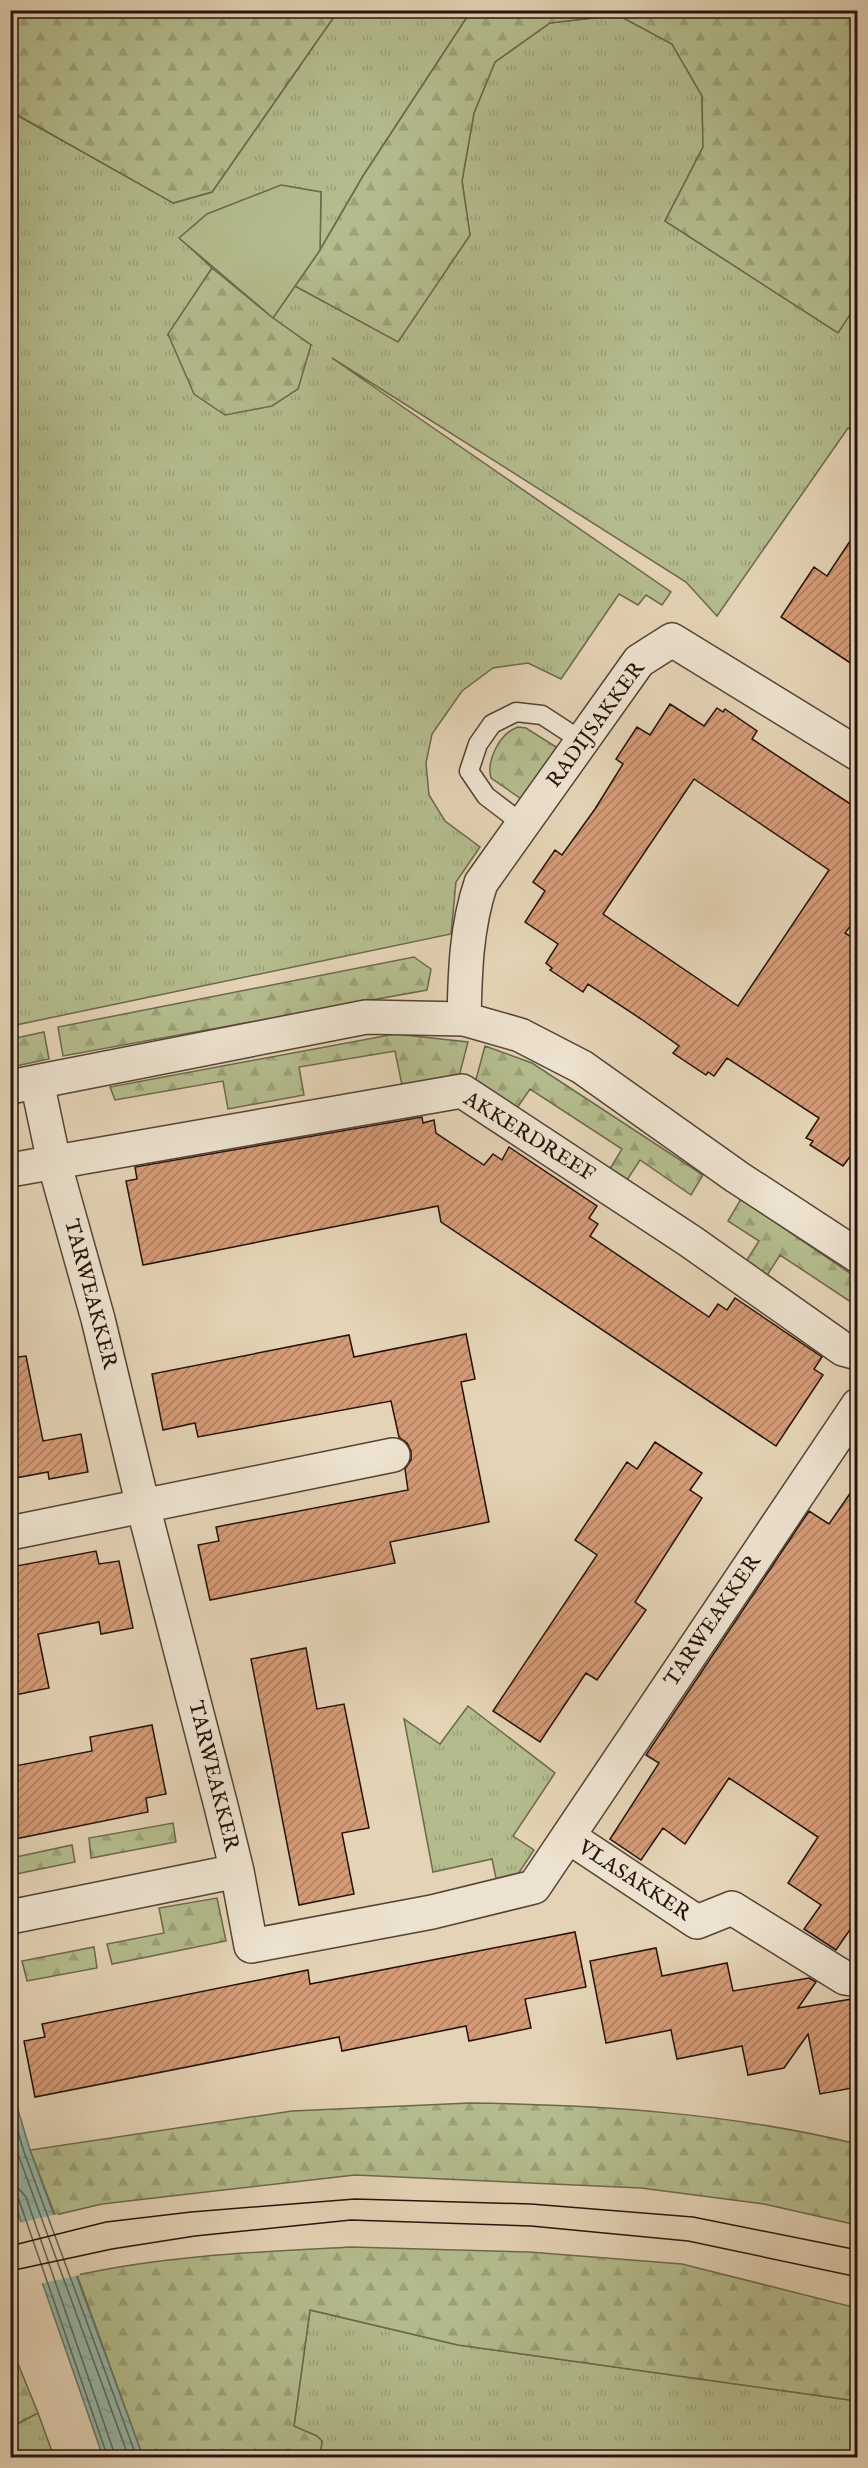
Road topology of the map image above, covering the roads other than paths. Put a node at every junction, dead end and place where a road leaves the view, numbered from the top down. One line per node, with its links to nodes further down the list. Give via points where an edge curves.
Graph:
1 (582, 741): 2 (street, RADIJSAKKER, via 639,661 672,640); 3 (street, RADIJSAKKER); 3 (lane, via 542,715 516,712 492,724 478,744 469,771 486,796)
2 (858, 754)
3 (524, 825): 4 (street, RADIJSAKKER, via 481,883 474,903 465,963)
4 (464, 1019): 5 (street, via 366,1017); 8 (street, via 520,1035 582,1067 737,1177)
5 (24, 1085): 6 (street, TARWEAKKER)
6 (54, 1162): 7 (street, AKKERDREEF); 9 (street, AKKERDREEF, via 462,1091 690,1241 843,1348); 12 (street, TARWEAKKER)
7 (10, 1170)
8 (858, 1256)
9 (858, 1353)
10 (858, 1405): 14 (street, TARWEAKKER)
11 (393, 1455): 12 (street)
12 (144, 1506): 13 (street); 15 (street, TARWEAKKER)
13 (10, 1533)
14 (569, 1838): 15 (street, TARWEAKKER, via 534,1887 432,1912 250,1946); 17 (street, VLASAKKER, via 697,1922 732,1908 845,1978)
15 (237, 1871): 16 (street, TARWEAKKER)
16 (10, 1917)
17 (858, 1980)

